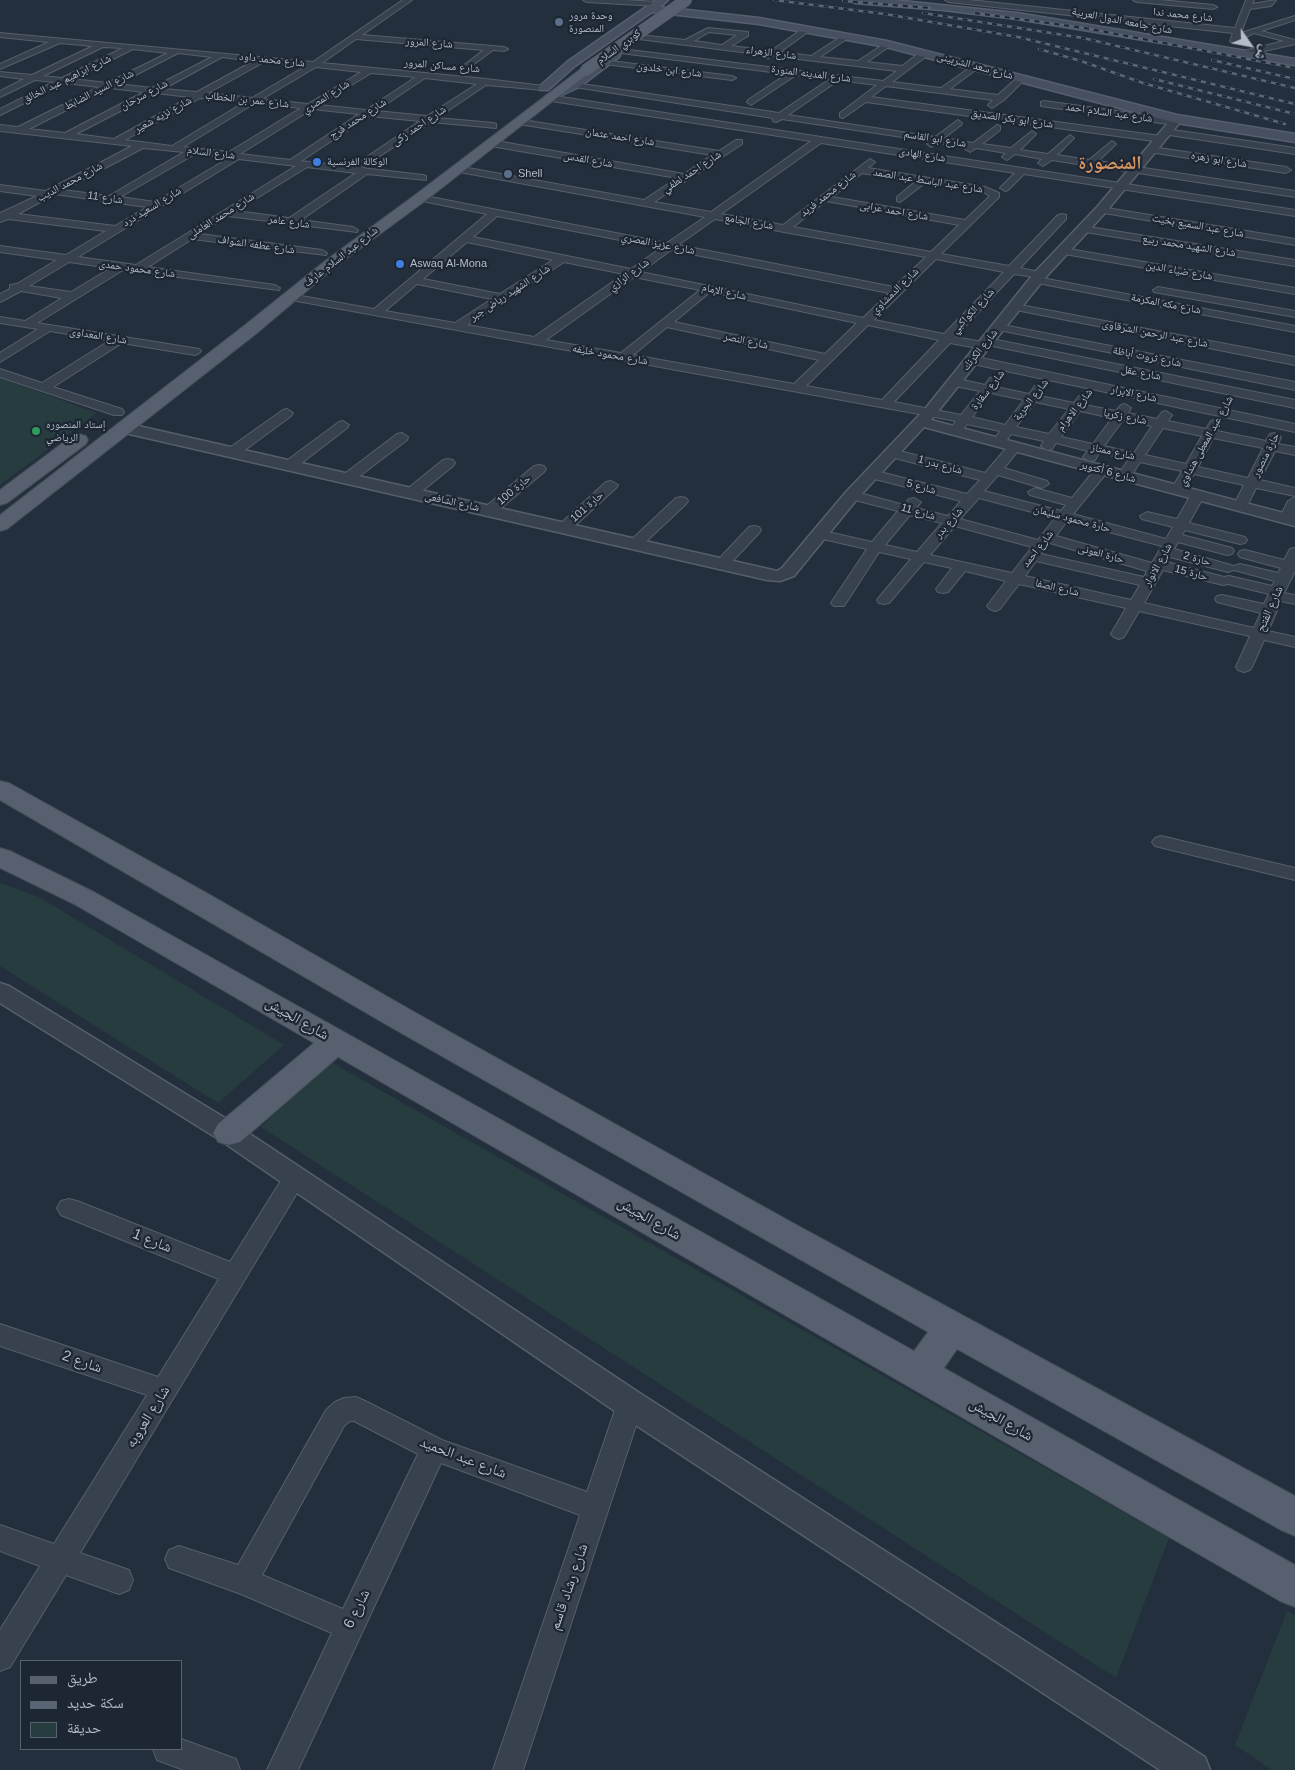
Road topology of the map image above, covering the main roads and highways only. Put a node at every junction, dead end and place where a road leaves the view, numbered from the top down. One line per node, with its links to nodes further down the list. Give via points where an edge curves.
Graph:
1 (686, 0): 10 (main road, كوبري السلام, bridge)
2 (691, 0): 7 (main road, شارع عبد السلام عارف)
3 (855, 0): 4 (main road, شارع جامعه الدول العربية)
4 (888, 1): 5 (main road, شارع جامعه الدول العربية)
5 (950, 2): 8 (main road, شارع جامعه الدول العربية, via 1194,36 1230,51)
6 (658, 4): 7 (main road, شارع سعد الشربينى); 10 (main road, شارع عبد السلام عارف)
7 (675, 6): 9 (main road, شارع عبد السلام عارف); 10 (main road, كوبري السلام); 12 (main road, شارع سعد الشربينى, via 925,53 1057,89 1166,132 1206,125)
8 (1295, 62)
9 (602, 65): 10 (main road); 11 (main road, شارع عبد السلام عارف, via 575,85)
10 (577, 68): 11 (main road, كوبري السلام); 11 (main road, شارع عبد السلام عارف)
11 (550, 87): 13 (main road, شارع عبد السلام عارف); 18 (main road, شارع عبد السلام عارف, via 519,121 337,259)
12 (1295, 138)
13 (259, 300)
14 (202, 346): 15 (main road)
15 (180, 363)
16 (134, 400): 17 (main road)
17 (0, 499)
18 (0, 526)
19 (0, 790): 23 (main road)
20 (0, 857): 21 (main road, شارع الجيش, via 84,898)
21 (336, 1041): 22 (main road); 24 (main road, شارع الجيش)
22 (229, 1133)
23 (952, 1327): 24 (main road); 25 (main road)
24 (919, 1373): 26 (main road, شارع الجيش)
25 (1295, 1517)
26 (1295, 1587)

